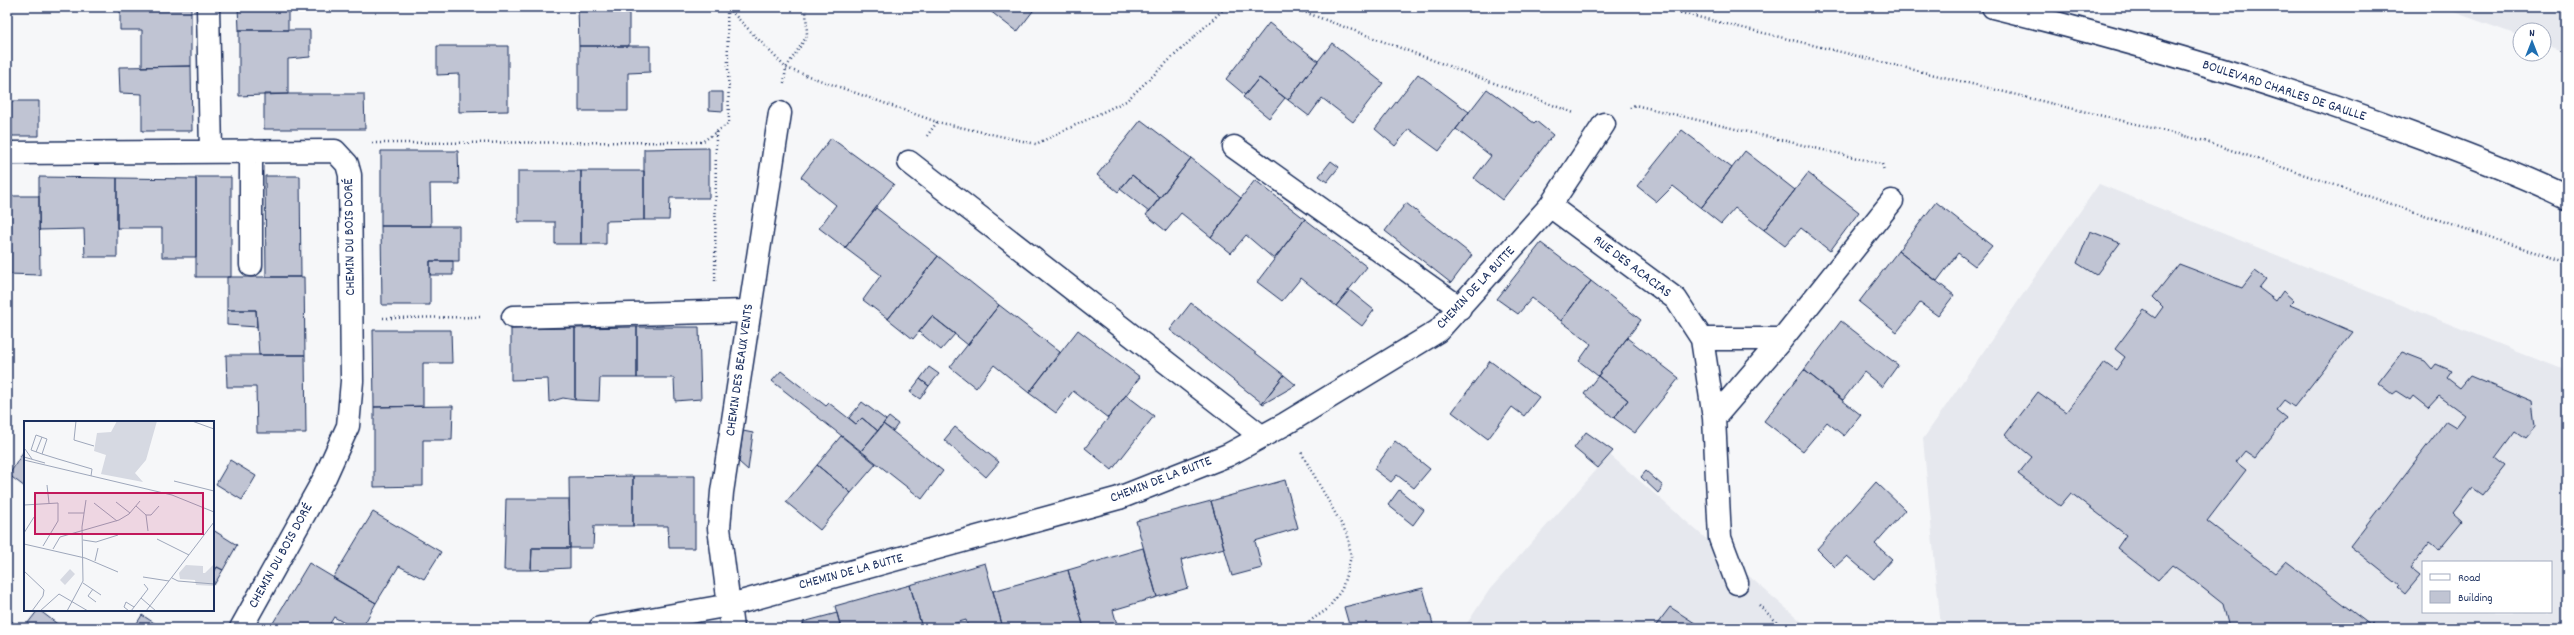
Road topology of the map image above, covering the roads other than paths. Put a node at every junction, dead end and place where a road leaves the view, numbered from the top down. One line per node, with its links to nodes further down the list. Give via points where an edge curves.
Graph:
1 (208, 7): 6 (street)
2 (1993, 7): 10 (street, BOULEVARD CHARLES DE GAULLE, via 2100,34 2356,113 2460,152)
3 (780, 113): 15 (street, CHEMIN DES BEAUX VENTS)
4 (1604, 124): 12 (street, CHEMIN DE LA BUTTE)
5 (1234, 147): 14 (street)
6 (210, 151): 7 (street); 8 (street)
7 (251, 151): 13 (street); 23 (street, CHEMIN DU BOIS DORÉ, via 335,151 347,164 350,175 352,381 348,426 324,477)
8 (7, 153)
9 (909, 162): 20 (street)
10 (2567, 197)
11 (1892, 201): 18 (street)
12 (1550, 206): 14 (street, CHEMIN DE LA BUTTE); 17 (street, RUE DES ACACIAS, via 1676,299)
13 (251, 265)
14 (1460, 308): 20 (street, CHEMIN DE LA BUTTE, via 1438,331)
15 (748, 311): 16 (street); 22 (street, CHEMIN DES BEAUX VENTS, via 719,528)
16 (513, 317)
17 (1702, 339): 18 (street); 19 (street, RUE DES ACACIAS)
18 (1782, 340): 19 (street)
19 (1714, 418): 21 (street, RUE DES ACACIAS, via 1720,538)
20 (1261, 436): 22 (street, CHEMIN DE LA BUTTE, via 1228,455 1119,498)
21 (1737, 583)
22 (730, 605): 24 (street, CHEMIN DE LA BUTTE); 25 (street, CHEMIN DES BEAUX VENTS)
23 (241, 628)
24 (600, 628)
25 (732, 628)

